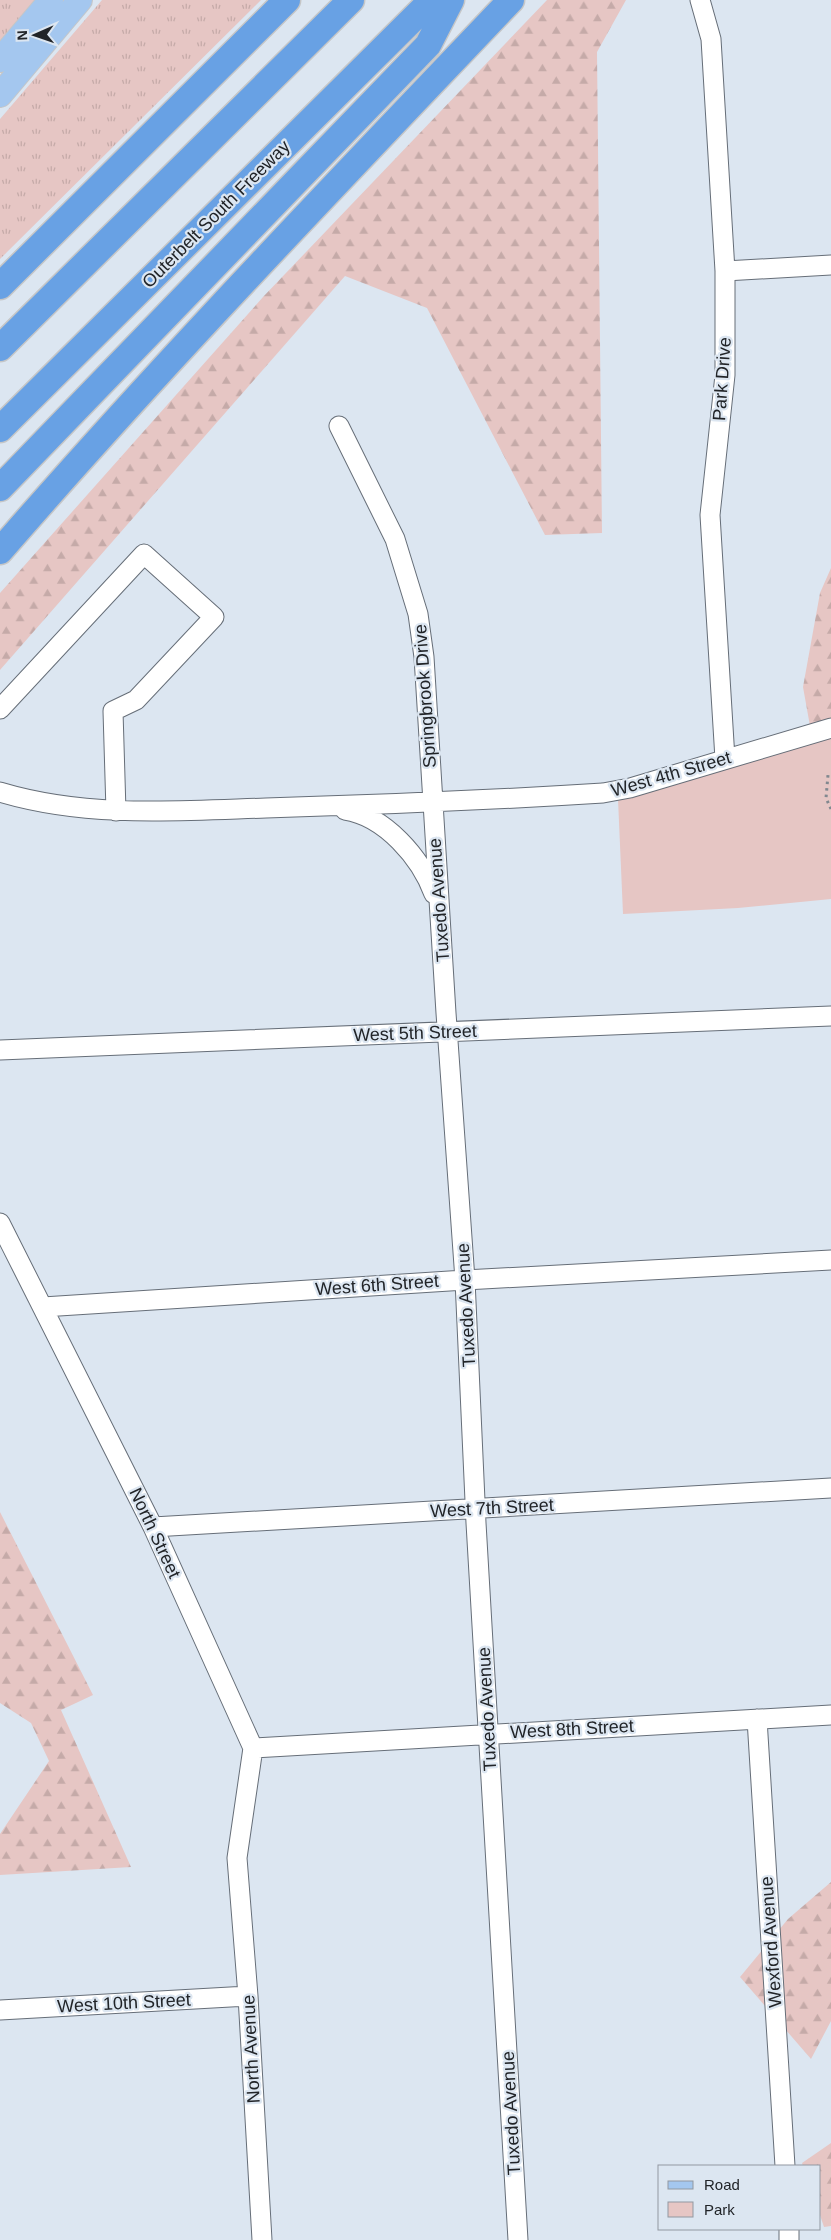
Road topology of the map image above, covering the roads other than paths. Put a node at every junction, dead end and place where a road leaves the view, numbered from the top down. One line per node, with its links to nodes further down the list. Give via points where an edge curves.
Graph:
1 (51, 0): 9 (main road)
2 (80, 0): 10 (main road)
3 (287, 0): 13 (highway)
4 (351, 0): 14 (highway)
5 (432, 0): 16 (highway, Outerbelt South Freeway)
6 (452, 0): 17 (highway, via 428,44)
7 (510, 0): 18 (highway, via 202,326)
8 (700, 0): 12 (street, Park Drive, via 711,39)
9 (0, 60)
10 (0, 95)
11 (831, 265): 12 (street)
12 (725, 271): 21 (street, Park Drive, via 725,375 710,515)
13 (0, 286)
14 (0, 348)
15 (339, 426): 23 (street, Springbrook Drive, via 395,539 418,614 424,657)
16 (0, 429)
17 (0, 488)
18 (0, 551)
19 (0, 709): 25 (street, via 144,554 214,616 136,700 113,711)
20 (824, 730): 21 (street, West 4th Street)
21 (725, 759): 23 (street, West 4th Street, via 603,793)
22 (0, 792): 25 (street, via 47,804)
23 (432, 803): 24 (street); 26 (street, Tuxedo Avenue)
24 (324, 806): 25 (street); 26 (street, via 353,811 377,823 402,843 420,863)
25 (116, 811)
26 (439, 915): 28 (street, Tuxedo Avenue)
27 (831, 1016): 28 (street, West 5th Street)
28 (447, 1031): 29 (street, West 5th Street); 32 (street, Tuxedo Avenue)
29 (0, 1050)
30 (0, 1223): 33 (street, North Street)
31 (831, 1260): 32 (street, West 6th Street)
32 (465, 1280): 33 (street, West 6th Street); 35 (street, Tuxedo Avenue)
33 (44, 1307): 36 (street, North Street)
34 (831, 1488): 35 (street, West 7th Street)
35 (476, 1508): 36 (street, West 7th Street); 39 (street, Tuxedo Avenue)
36 (153, 1527): 40 (street, North Street)
37 (831, 1715): 38 (street, West 8th Street)
38 (757, 1719): 39 (street, West 8th Street); 43 (street, Wexford Avenue)
39 (488, 1734): 40 (street, West 8th Street); 45 (street, Tuxedo Avenue)
40 (254, 1748): 41 (street, North Avenue, via 237,1858)
41 (248, 1996): 42 (street, West 10th Street); 44 (street, North Avenue)
42 (0, 2010)
43 (785, 2165)
44 (262, 2240)
45 (518, 2240)

